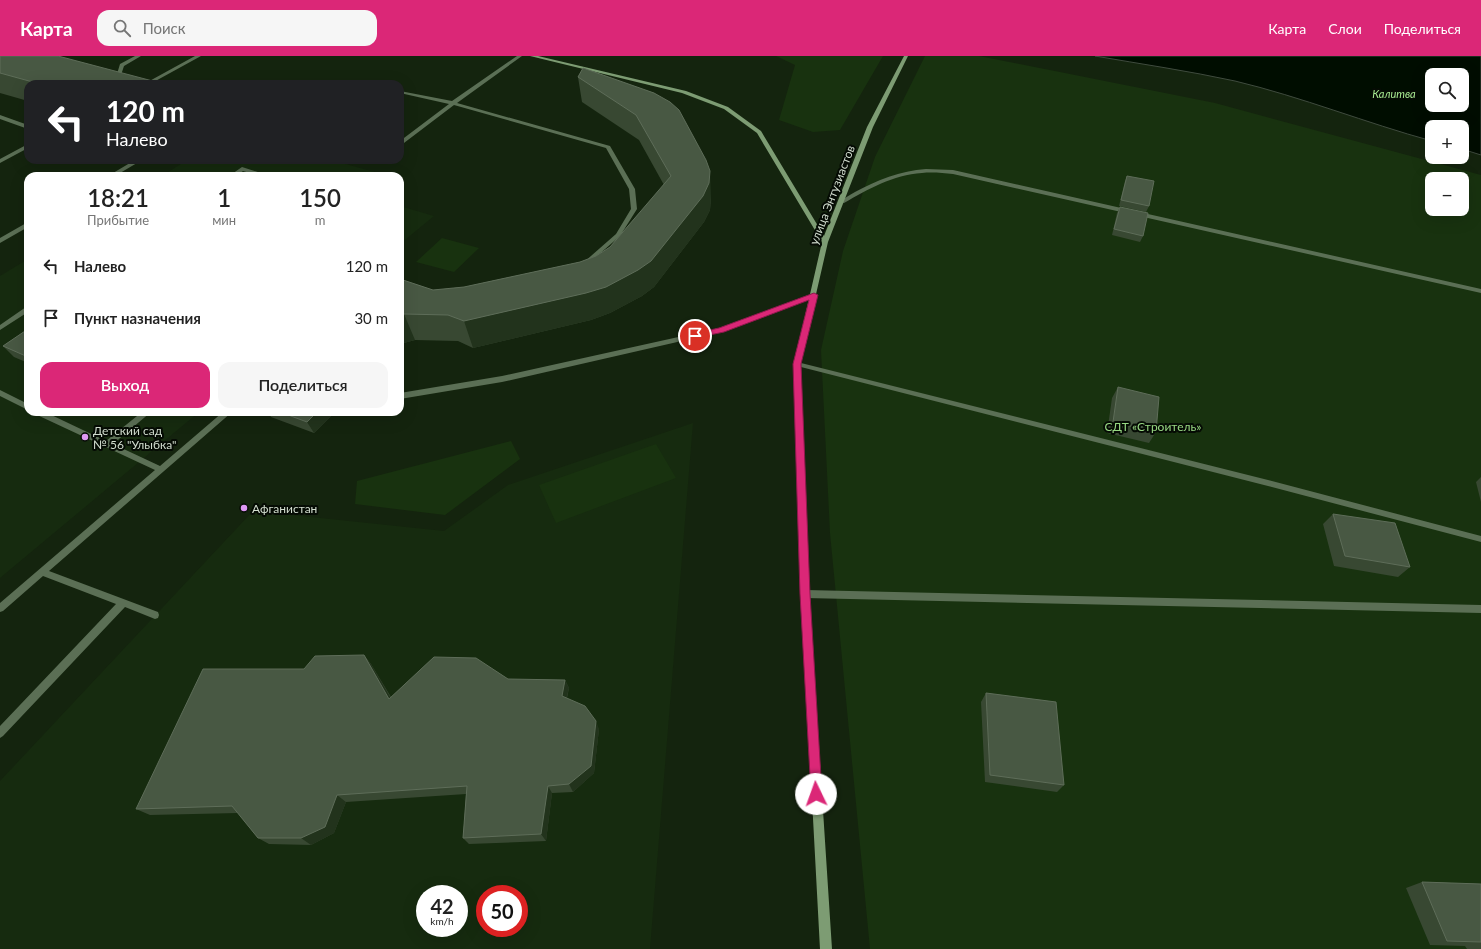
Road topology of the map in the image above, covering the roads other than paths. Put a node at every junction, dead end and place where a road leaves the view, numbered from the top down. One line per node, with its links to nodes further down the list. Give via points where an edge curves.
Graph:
1 (139, 56): 6 (lane, via 122,65)
2 (199, 56): 7 (lane)
3 (520, 56): 9 (lane)
4 (532, 56): 22 (main road, via 684,92 726,108 759,132)
5 (906, 56): 19 (main road, улица Энтузиастов, via 870,127)
6 (117, 80)
7 (154, 80)
8 (404, 93): 9 (lane)
9 (453, 103): 12 (lane); 23 (lane, via 608,147 632,189 634,209 618,235)
10 (0, 117): 11 (lane)
11 (24, 126)
12 (404, 141)
13 (24, 148): 14 (lane)
14 (0, 161)
15 (132, 164): 16 (lane)
16 (118, 172)
17 (238, 172): 18 (lane, via 242,169)
18 (252, 172)
19 (842, 202): 22 (main road, улица Энтузиастов); 24 (lane, via 870,186 893,177 921,171 953,172)
20 (24, 226): 21 (lane)
21 (0, 241)
22 (825, 242): 25 (main road, улица Энтузиастов)
23 (584, 266)
24 (1481, 291)
25 (814, 295): 28 (main road, улица Энтузиастов); 30 (lane, via 721,330 502,379)
26 (24, 312): 27 (lane)
27 (0, 328)
28 (797, 364): 37 (lane); 39 (main road, улица Энтузиастов)
29 (0, 393): 31 (lane)
30 (404, 395)
31 (24, 405)
32 (46, 416): 35 (lane)
33 (142, 416): 35 (lane)
34 (223, 416): 36 (lane)
35 (106, 445): 36 (lane)
36 (161, 470): 38 (lane)
37 (1481, 539)
38 (42, 572): 40 (lane); 41 (lane)
39 (805, 594): 42 (lane); 45 (main road, улица Энтузиастов)
40 (123, 603): 43 (lane); 44 (lane)
41 (0, 608)
42 (1481, 610)
43 (155, 615)
44 (0, 733)
45 (826, 949)

